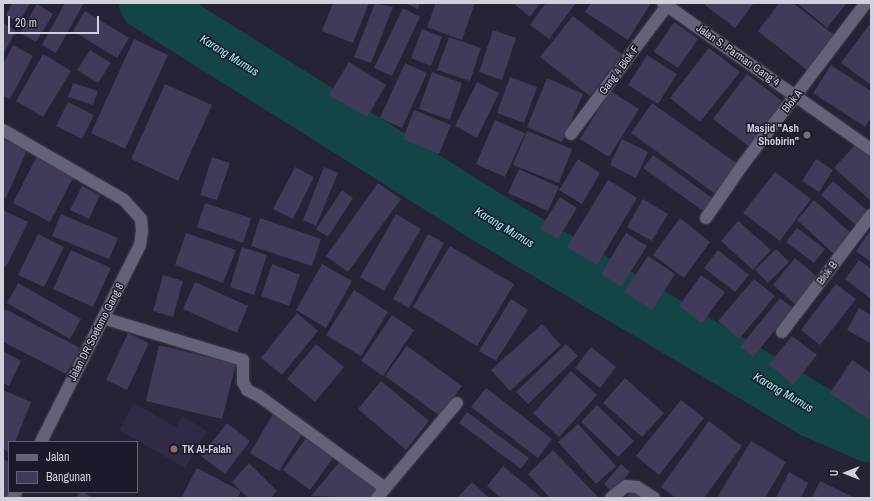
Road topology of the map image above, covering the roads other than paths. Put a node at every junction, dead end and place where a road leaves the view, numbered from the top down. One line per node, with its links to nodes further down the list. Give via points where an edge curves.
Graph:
1 (866, 3): 3 (street, Blok A)
2 (666, 4): 3 (street, Jalan S. Parman Gang 4); 5 (street, Gang 4 Blok F)
3 (796, 96): 6 (street, Jalan S. Parman Gang 4); 8 (street, Blok A)
4 (3, 130): 9 (street, Jalan DR Soetomo Gang 8, via 124,200 141,219 140,245)
5 (571, 134)
6 (871, 150)
7 (871, 215): 10 (street, Blok B)
8 (706, 218)
9 (103, 318): 12 (street, Jalan DR Soetomo Gang 8); 13 (street, via 243,360 243,382 247,390 259,396)
10 (782, 332)
11 (457, 403): 13 (street)
12 (42, 441)
13 (386, 488): 14 (street)
14 (377, 498)
15 (611, 498): 16 (street, via 622,488 631,486)
16 (654, 498)

